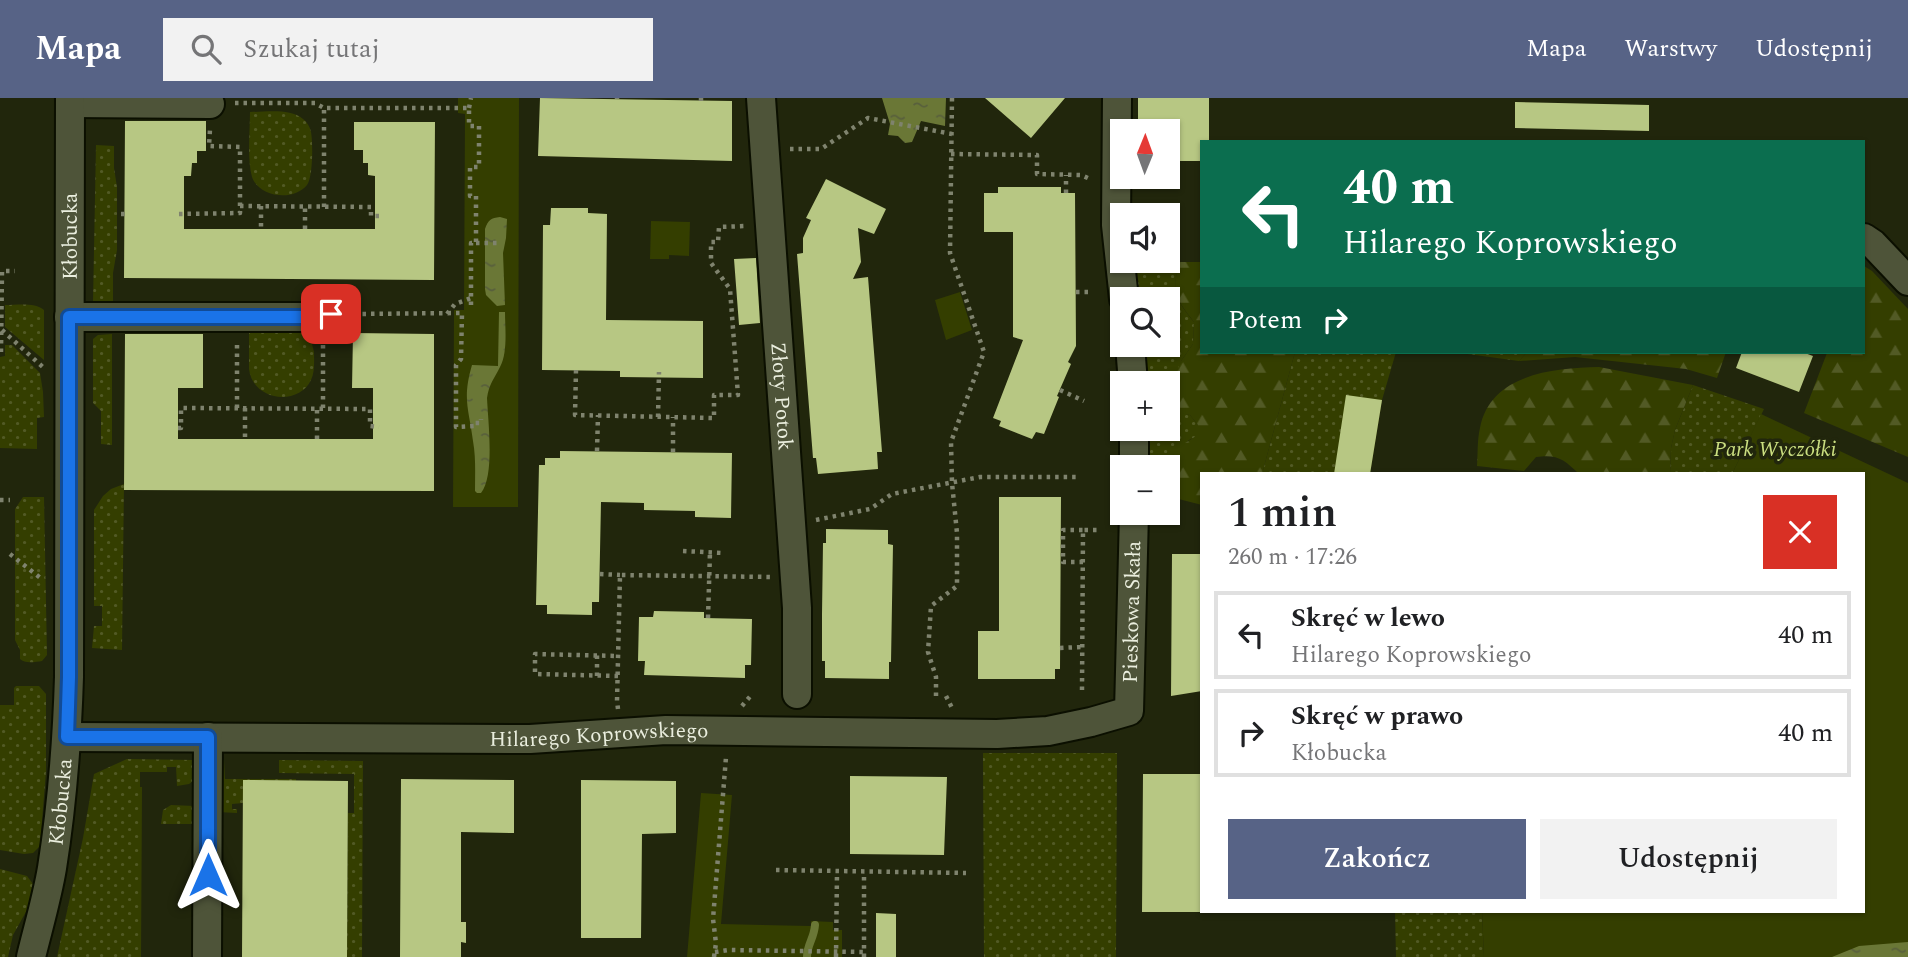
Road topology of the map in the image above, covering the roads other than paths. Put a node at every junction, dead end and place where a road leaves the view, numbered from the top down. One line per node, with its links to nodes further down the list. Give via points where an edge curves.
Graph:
1 (761, 98): 11 (street, Złoty Potok, via 797,608)
2 (1117, 98): 7 (street, via 1116,226)
3 (70, 100): 4 (street); 9 (street, Kłobucka)
4 (210, 104)
5 (1865, 239): 6 (street)
6 (1908, 281)
7 (1123, 287)
8 (327, 315): 9 (street)
9 (69, 317): 13 (street, Kłobucka)
10 (1133, 525): 12 (street, Pieskowa Skała)
11 (797, 694)
12 (1129, 711): 14 (street, Hilarego Koprowskiego, via 1048,731 997,734 666,730 530,739)
13 (67, 737): 14 (street, Hilarego Koprowskiego); 15 (street, Kłobucka, via 51,871)
14 (208, 737): 16 (street)
15 (31, 957)
16 (207, 957)

